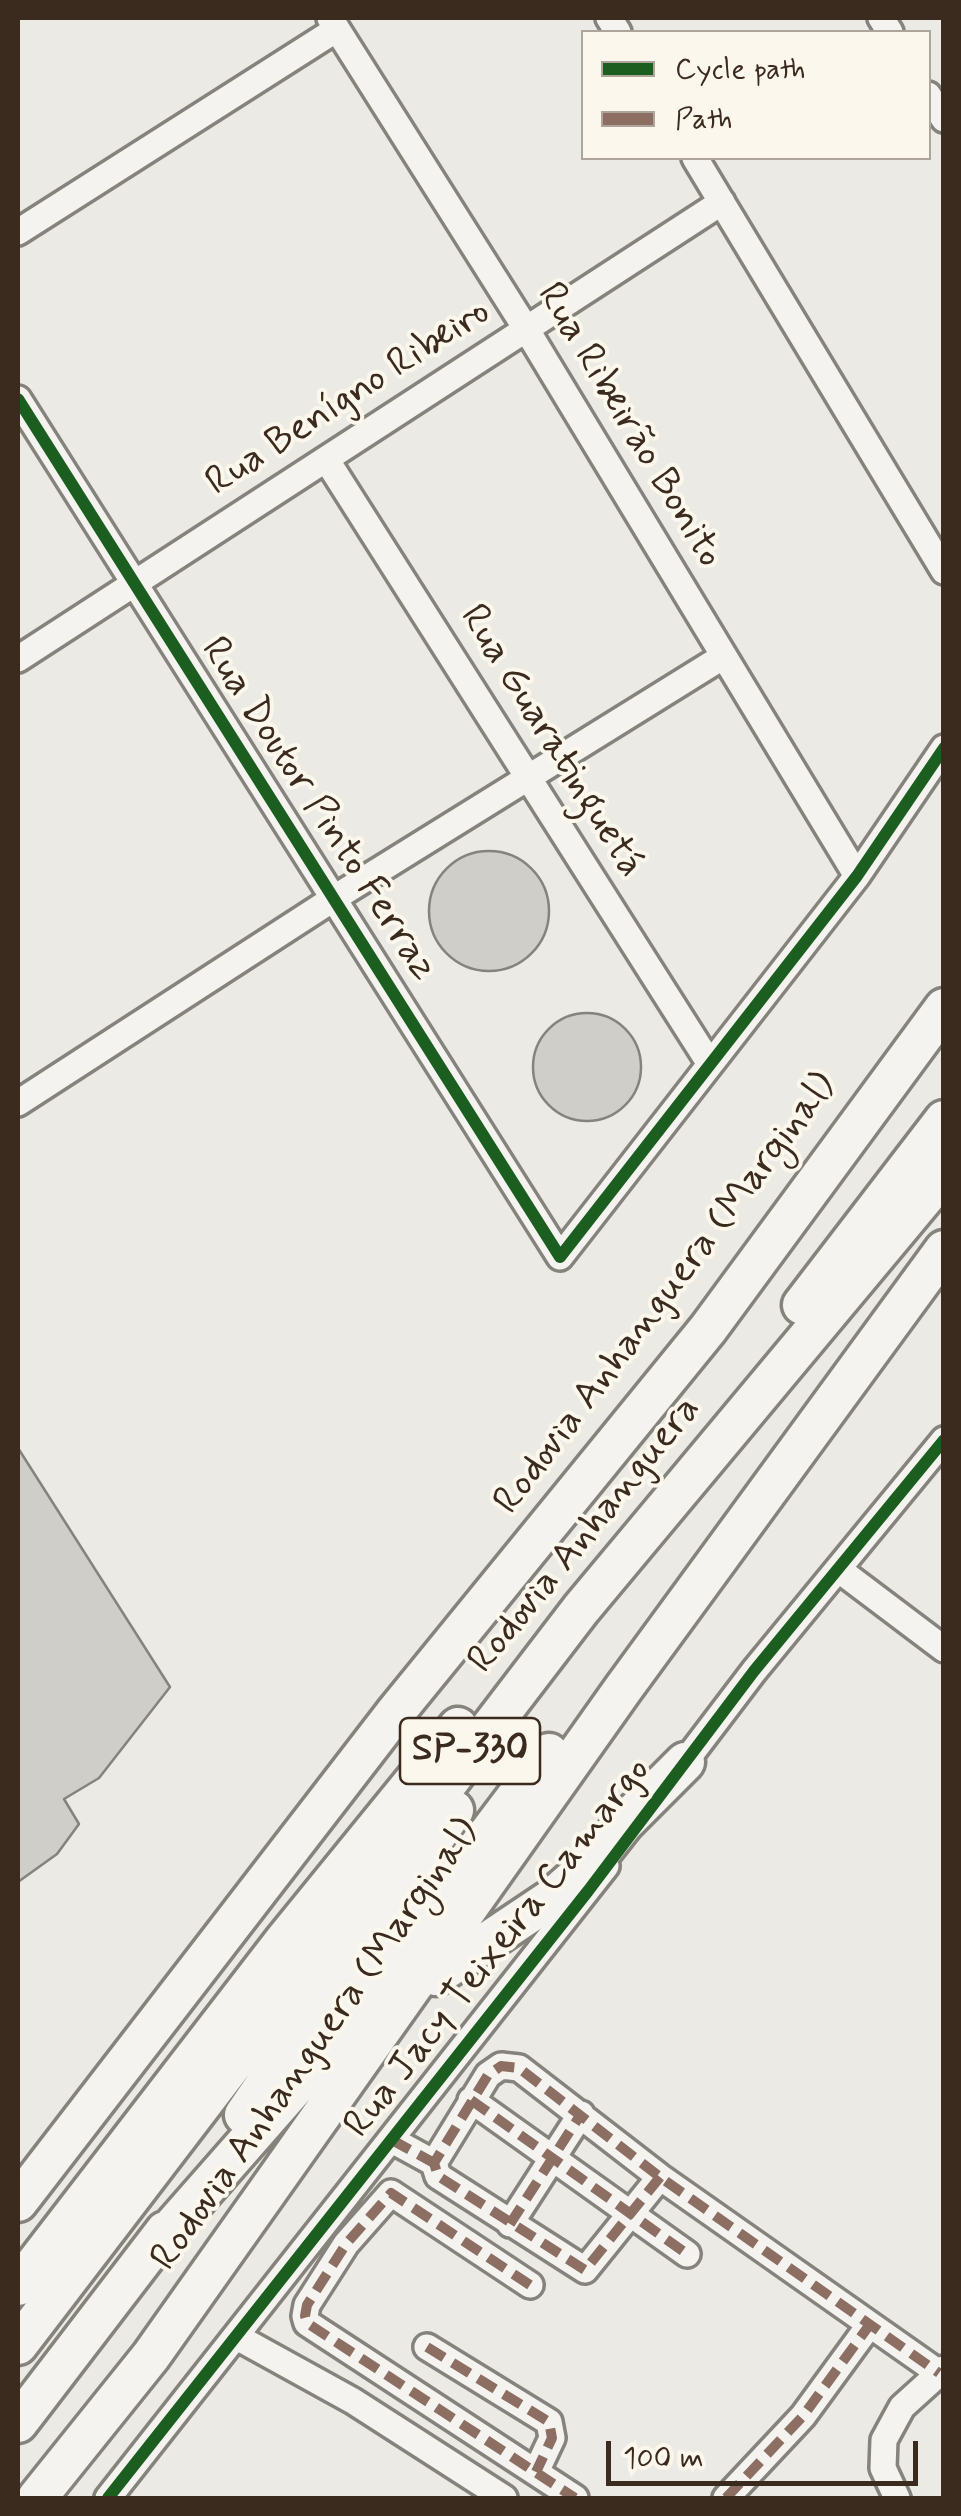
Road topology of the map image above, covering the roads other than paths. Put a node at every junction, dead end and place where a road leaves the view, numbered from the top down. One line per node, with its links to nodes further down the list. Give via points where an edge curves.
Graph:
1 (334, 23): 4 (street); 5 (street, Rua Ribeirão Bonito)
2 (696, 160): 3 (street)
3 (722, 202): 5 (street, Rua Benígno Ribeiro); 8 (street)
4 (18, 232)
5 (526, 327): 7 (street, Rua Benígno Ribeiro); 10 (street, Rua Ribeirão Bonito)
6 (18, 399): 9 (street, Rua Doutor Pinto Ferraz)
7 (326, 459): 9 (street, Rua Benígno Ribeiro); 13 (street, Rua Guaratinguetá)
8 (944, 571)
9 (133, 585): 11 (street, Rua Benígno Ribeiro); 15 (street, Rua Doutor Pinto Ferraz)
10 (724, 656): 13 (street); 14 (street, Rua Ribeirão Bonito)
11 (18, 659)
12 (944, 748): 14 (street)
13 (526, 776): 15 (street); 18 (street, Rua Guaratinguetá)
14 (857, 876): 18 (street)
15 (336, 897): 18 (street, Rua Doutor Pinto Ferraz, via 560,1257); 19 (street)
16 (944, 1008): 22 (highway, Rodovia Anhanguera (Marginal))
17 (944, 1044): 22 (highway)
18 (710, 1064)
19 (18, 1103)
20 (944, 1120): 44 (highway, Rodovia Anhanguera / SP-330, via 819,1284 282,1942)
21 (944, 1174): 27 (highway, Rodovia Anhanguera / SP-330)
22 (771, 1246): 39 (highway, Rodovia Anhanguera (Marginal), via 394,1712)
23 (944, 1250): 24 (highway, Rodovia Anhanguera (Marginal))
24 (852, 1374): 30 (highway, Rodovia Anhanguera (Marginal)); 42 (highway, via 721,1514 309,2072)
25 (944, 1440): 26 (street, Rua Jacy Teixeira Camargo)
26 (838, 1569): 28 (street); 29 (street, Rua Jacy Teixeira Camargo)
27 (581, 1609): 42 (highway, via 445,1824); 48 (highway, Rodovia Anhanguera / SP-330)
28 (944, 1649)
29 (685, 1762): 30 (highway, via 565,1886 444,1968); 33 (street, Rua Jacy Teixeira Camargo)
30 (398, 2013): 53 (highway, Rodovia Anhanguera (Marginal), via 152,2356)
31 (471, 2100): 32 (street, via 488,2075 510,2066); 34 (street); 35 (street)
32 (581, 2114): 34 (street); 37 (street)
33 (392, 2140): 35 (street); 36 (street, Rua Jacy Teixeira Camargo)
34 (554, 2160): 40 (street); 41 (street)
35 (434, 2163): 41 (street, via 438,2176)
36 (363, 2176): 38 (street); 47 (street, Rua Jacy Teixeira Camargo)
37 (660, 2177): 40 (street); 46 (street)
38 (392, 2193): 45 (street); 52 (street, via 346,2244 307,2304 307,2322)
39 (18, 2202)
40 (631, 2218): 41 (street, via 585,2270); 43 (street)
41 (510, 2224)
42 (151, 2251): 51 (highway)
43 (688, 2254)
44 (18, 2286)
45 (530, 2286)
46 (868, 2326): 50 (street); 57 (street, via 802,2416)
47 (236, 2336): 54 (street, Rua Jacy Teixeira Camargo); 55 (street)
48 (18, 2345)
49 (427, 2347): 52 (street, via 549,2422 552,2438)
50 (941, 2371): 58 (street, via 902,2407 884,2440 884,2468)
51 (18, 2423)
52 (536, 2472): 56 (street)
53 (36, 2498)
54 (108, 2498)
55 (504, 2498)
56 (575, 2498)
57 (726, 2498)
58 (896, 2498)

